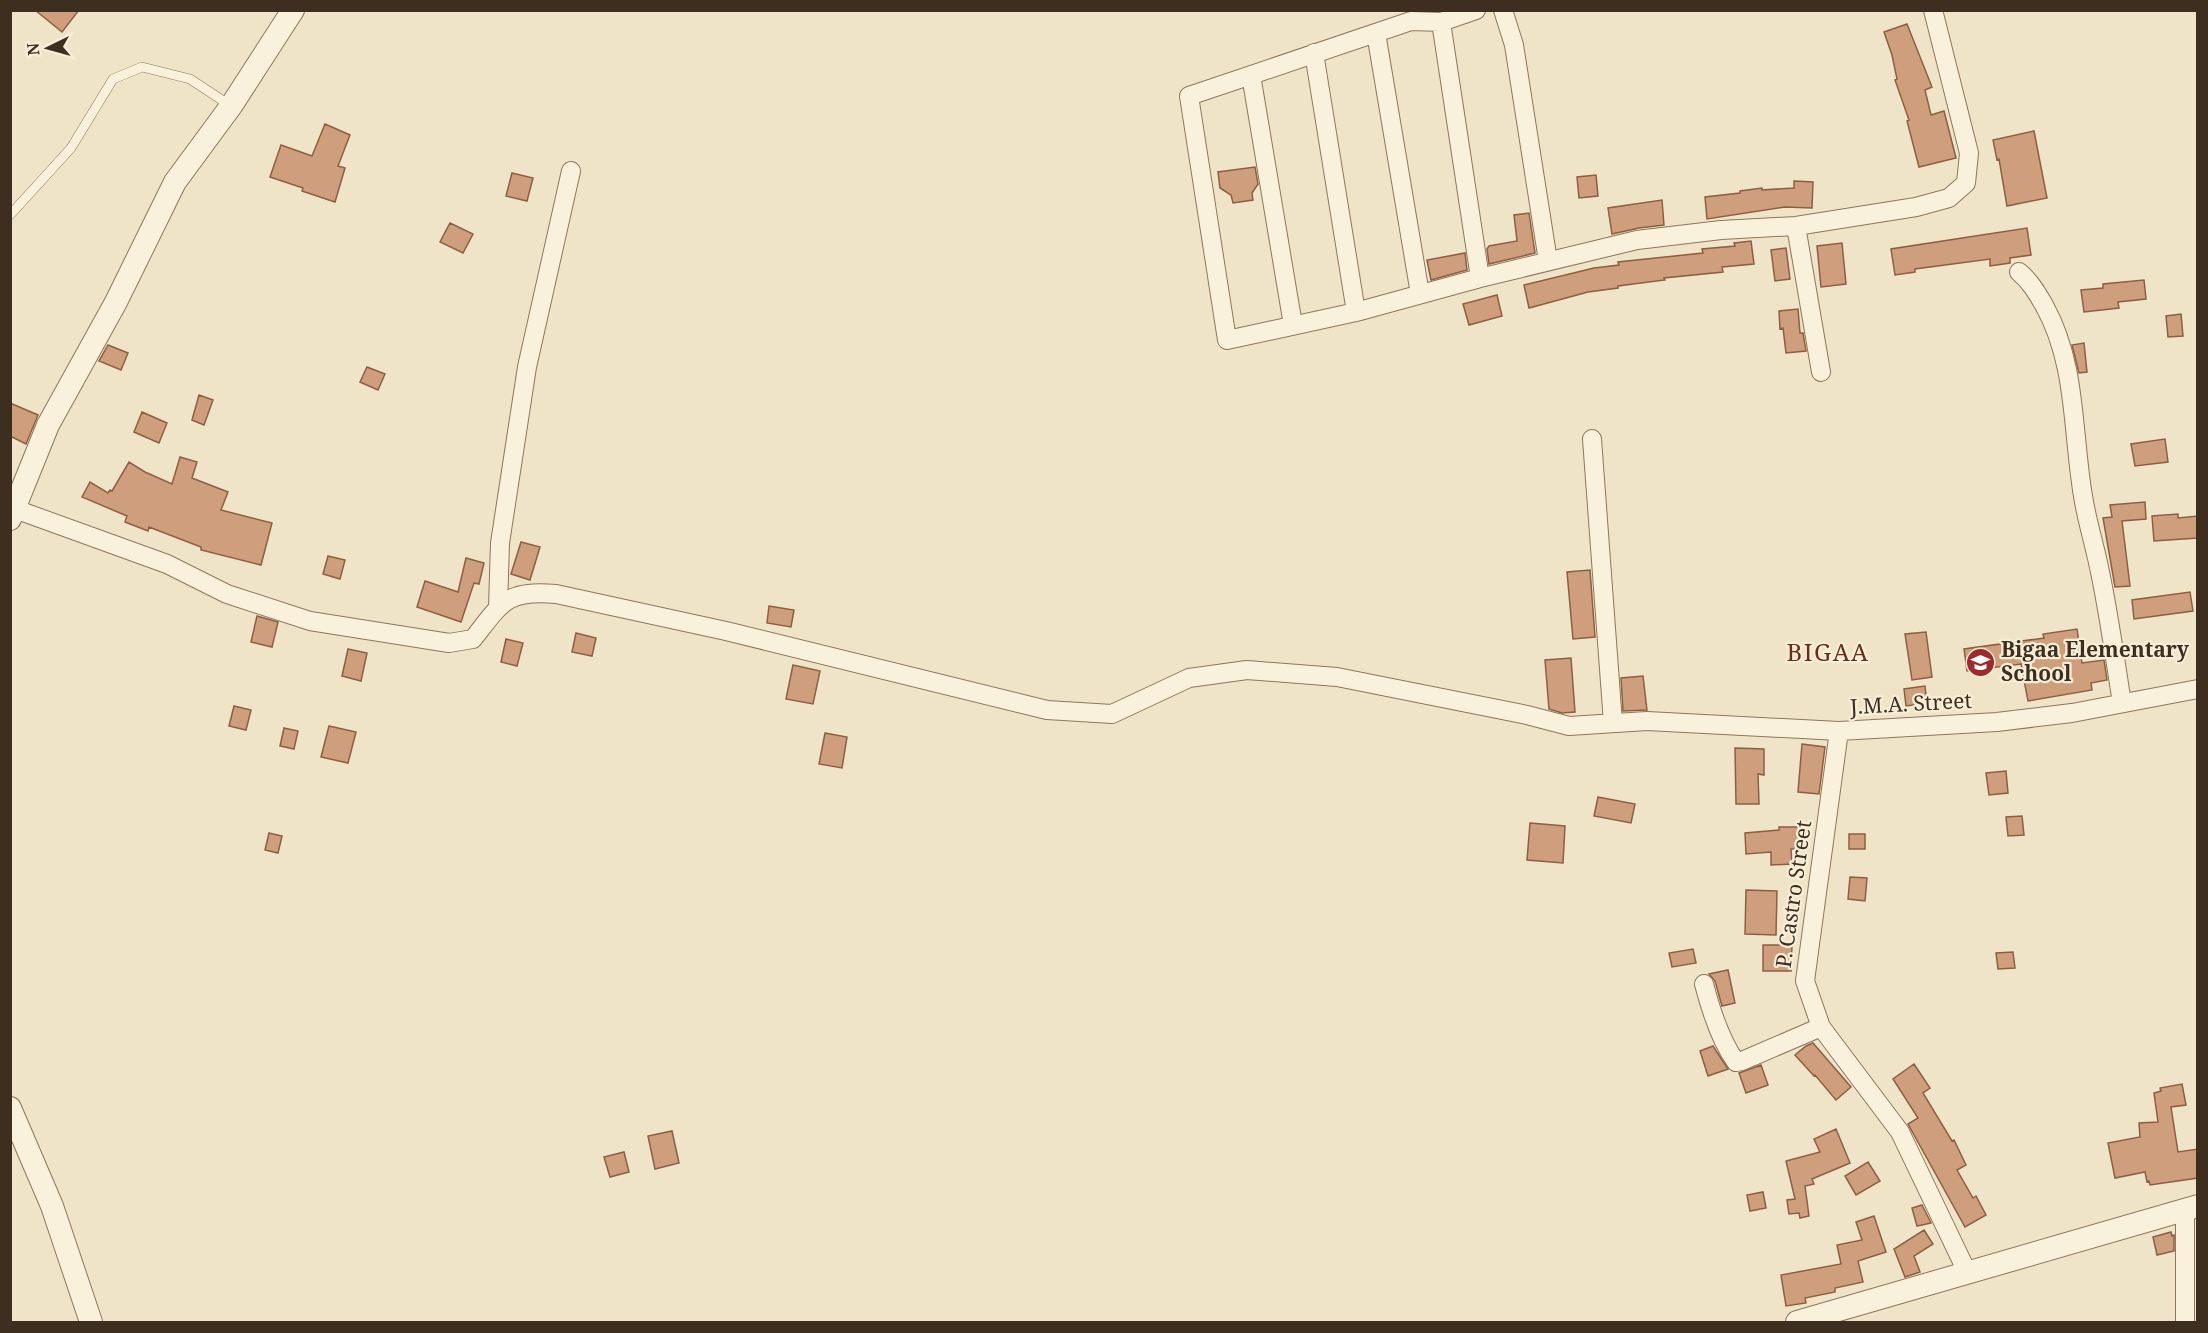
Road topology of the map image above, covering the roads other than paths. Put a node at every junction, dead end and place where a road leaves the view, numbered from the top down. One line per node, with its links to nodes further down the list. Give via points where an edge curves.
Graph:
1 (1476, 10): 5 (street)
2 (1503, 10): 13 (street, via 1514,45)
3 (1933, 10): 12 (street, via 1970,153 1966,183 1948,198 1916,207)
4 (289, 12): 9 (street)
5 (1441, 22): 6 (street, via 1411,21); 15 (street)
6 (1376, 33): 7 (street); 16 (street)
7 (1314, 53): 8 (street); 17 (street)
8 (1251, 75): 18 (street); 18 (street, via 1189,96 1227,340)
9 (231, 106): 11 (lane, via 190,79 142,67 113,79 71,148); 21 (street, via 175,182 116,302 48,425)
10 (571, 171): 22 (street, via 527,367 500,543)
11 (10, 215)
12 (1796, 226): 13 (street, via 1637,240); 19 (street)
13 (1548, 261): 15 (street)
14 (2019, 272): 24 (street, via 2049,314 2067,362 2082,490)
15 (1480, 278): 16 (street)
16 (1420, 294): 17 (street)
17 (1356, 312): 18 (street)
18 (1293, 325)
19 (1821, 372)
20 (1592, 439): 25 (street)
21 (13, 514): 22 (street, via 167,564 227,594 310,621 449,644 473,639)
22 (498, 607): 25 (street, J.M.A. Street, via 516,595 556,594 726,631 1047,710 1112,714 1189,678 1247,670 1337,677 1569,726)
23 (2198, 688): 24 (street, J.M.A. Street)
24 (2122, 703): 26 (street, J.M.A. Street, via 1997,722)
25 (1613, 723): 26 (street, J.M.A. Street, via 1647,721)
26 (1839, 731): 28 (street, P. Castro Street, via 1805,981)
27 (1704, 984): 28 (street, via 1710,1008 1737,1062)
28 (1821, 1027): 31 (street, P. Castro Street, via 1900,1132)
29 (10, 1108): 32 (street, via 52,1206)
30 (2191, 1208): 31 (street); 34 (street)
31 (1967, 1272): 33 (street)
32 (91, 1323)
33 (1797, 1323)
34 (2185, 1323)

